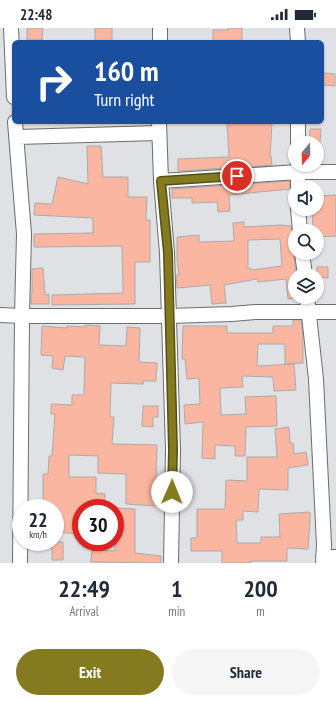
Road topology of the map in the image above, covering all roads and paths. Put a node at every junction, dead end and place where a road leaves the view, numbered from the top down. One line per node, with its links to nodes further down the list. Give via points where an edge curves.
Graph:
1 (11, 28): 6 (street)
2 (160, 28): 4 (street)
3 (297, 28): 5 (street)
4 (160, 40)
5 (298, 40)
6 (12, 51)
7 (15, 124): 11 (street)
8 (298, 124): 10 (street)
9 (159, 127): 11 (street); 15 (street)
10 (298, 136)
11 (17, 137): 20 (street, via 24,234)
12 (288, 170): 15 (street)
13 (324, 171): 14 (street)
14 (336, 172)
15 (161, 181): 21 (street, via 168,253)
16 (308, 304): 17 (street)
17 (309, 311): 18 (street); 21 (street); 22 (street, via 316,379)
18 (336, 312)
19 (0, 315): 20 (street)
20 (22, 316): 21 (street); 23 (street)
21 (169, 316): 24 (street, via 173,450)
22 (327, 559)
23 (20, 563)
24 (171, 563)

